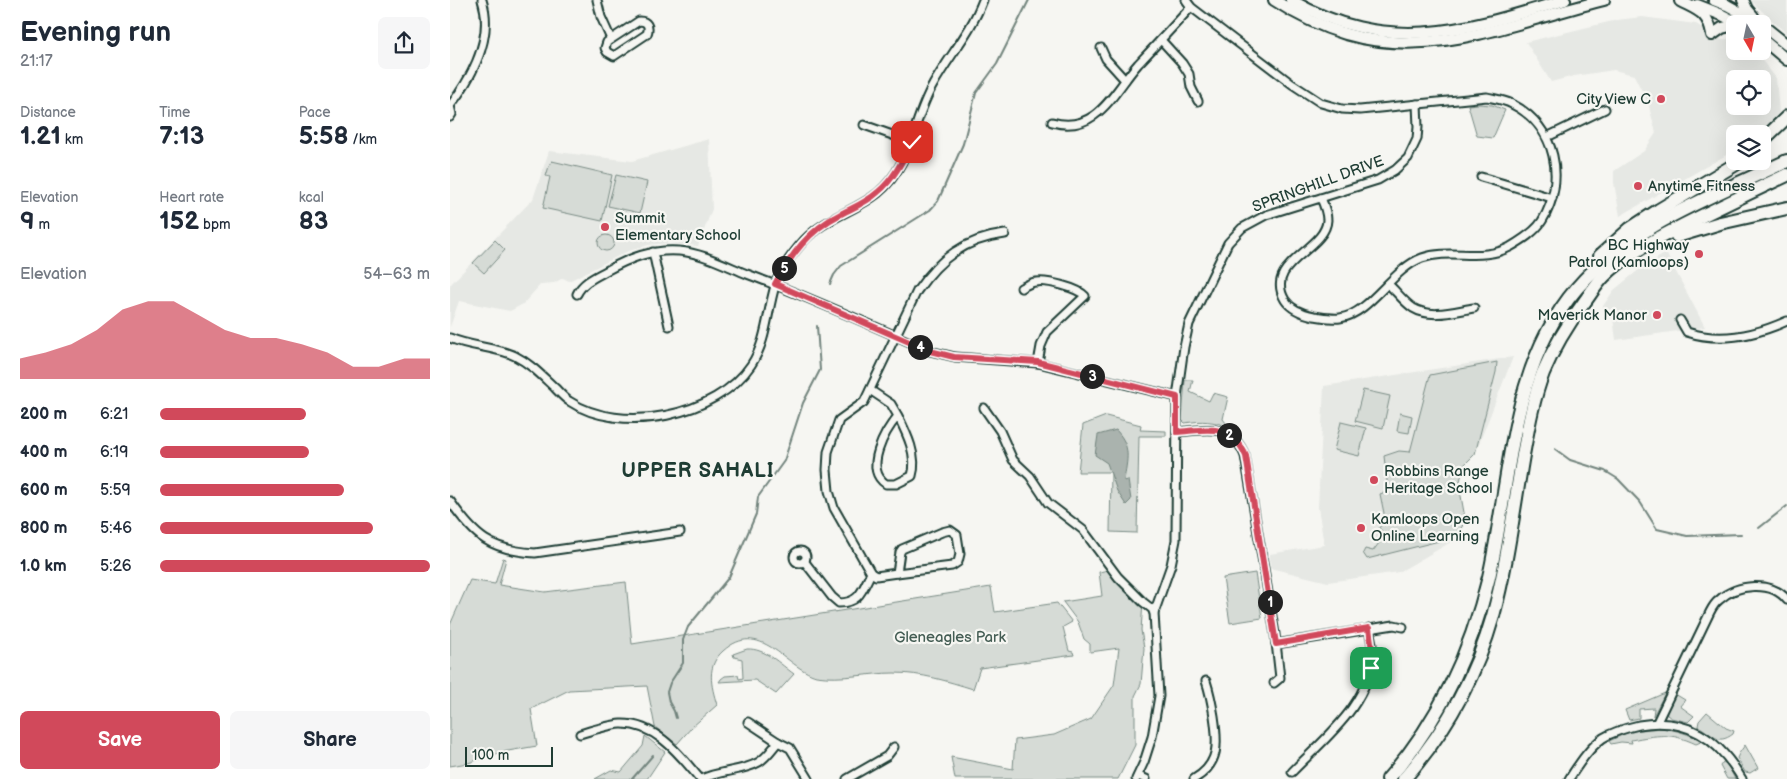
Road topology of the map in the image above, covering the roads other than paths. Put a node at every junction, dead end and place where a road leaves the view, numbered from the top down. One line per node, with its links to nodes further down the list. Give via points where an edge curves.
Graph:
1 (482, 0): 27 (street, via 486,19 479,54)
2 (597, 0): 18 (street)
3 (983, 0): 35 (street, via 970,28 932,85)
4 (1186, 0): 12 (street)
5 (1274, 0): 8 (main road, via 1332,29 1368,40 1394,43 1422,43 1486,33)
6 (1291, 0): 7 (main road, via 1345,24 1378,31 1422,34 1487,23)
7 (1565, 0)
8 (1604, 0)
9 (1678, 0): 15 (main road); 16 (main road, via 1704,14 1712,35)
10 (1714, 0): 13 (main road)
11 (1743, 0): 14 (main road)
12 (1192, 7): 19 (street); 26 (street, via 1321,103 1360,110)
13 (1745, 15)
14 (1753, 15)
15 (1726, 17)
16 (1726, 27)
17 (1771, 32): 20 (main road)
18 (611, 39): 18 (street, via 639,21 648,24 647,34 614,56 605,48)
19 (1161, 40): 24 (street); 25 (street, via 1182,62)
20 (1787, 45)
21 (1771, 47): 23 (main road)
22 (1101, 48): 24 (street, via 1106,59)
23 (1787, 60)
24 (1125, 80): 31 (street, via 1104,108 1087,120 1065,126)
25 (1198, 101)
26 (1417, 104): 34 (street, via 1487,97 1505,100 1530,116); 40 (street, SPRINGHILL DRIVE, via 1417,139 1408,158 1378,180)
27 (450, 106): 29 (street)
28 (1605, 109): 34 (street)
29 (450, 117)
30 (1787, 117): 33 (highway)
31 (1052, 122)
32 (864, 125): 35 (street)
33 (1771, 132)
34 (1547, 137): 41 (street, via 1554,156 1556,176)
35 (912, 142): 46 (street, via 888,182 860,205 816,229 800,244)
36 (1787, 161): 49 (highway, via 1665,219 1603,262)
37 (1726, 170): 49 (highway, via 1630,229 1602,254)
38 (1787, 175): 44 (highway, via 1719,206)
39 (1481, 176): 41 (street)
40 (1321, 198): 47 (street, via 1326,226 1283,273 1280,283 1285,300 1304,313 1341,318 1358,311); 59 (street, SPRINGHILL DRIVE, via 1266,215 1242,228 1228,243 1189,324)
41 (1552, 198): 47 (street, via 1542,221 1528,236 1508,248 1488,255 1438,254 1421,258 1402,269)
42 (1787, 209): 44 (highway, via 1692,231)
43 (1005, 234): 55 (street, via 989,236 964,246 929,274 917,290)
44 (1637, 250): 90 (highway, via 1604,276 1588,297 1573,317 1544,373 1526,438 1495,606 1482,650 1445,724)
45 (652, 252): 46 (street, via 678,251 700,255); 50 (street, via 633,257 588,281); 54 (street)
46 (775, 284): 55 (street); 56 (street, via 763,341 752,365 734,385 710,402 647,418 622,419 596,414 569,401 532,366 512,354)
47 (1388, 284): 51 (street, via 1423,313)
48 (1021, 288): 57 (street, via 1035,282 1052,283 1081,291 1085,296 1047,332)
49 (1577, 288): 79 (highway, via 1545,335 1532,365 1515,434 1489,576 1470,641 1445,698)
50 (577, 294)
51 (1474, 308)
52 (1680, 320): 53 (street, via 1687,332 1716,337 1769,329)
53 (1787, 321)
54 (669, 326)
55 (897, 336): 57 (street, via 930,351 954,357); 58 (street)
56 (450, 338)
57 (1038, 362): 59 (street)
58 (870, 390): 61 (street, via 891,404); 66 (street, via 864,402 839,420 828,452 827,470 834,508)
59 (1177, 397): 62 (street, SPRINGHILL DRIVE)
60 (984, 408): 69 (street, via 1000,431 1013,460 1030,476 1048,504 1084,530 1118,577)
61 (898, 416): 61 (street, via 908,436 915,466 912,476 896,484 886,484 878,477 876,453)
62 (1177, 432): 69 (street, SPRINGHILL DRIVE, via 1176,540); 72 (street, via 1214,429 1236,440 1242,447)
63 (450, 500): 64 (street, via 467,525 496,546 516,552 535,553)
64 (680, 532)
65 (804, 561): 66 (street, via 839,602 850,603 860,596)
66 (871, 573): 67 (street, via 876,576)
67 (897, 573): 67 (street, via 952,566 958,562 960,554 957,535 950,530 942,532 902,549)
68 (1787, 600): 76 (street, via 1768,587 1750,587 1733,591 1719,600 1710,612)
69 (1154, 613): 82 (street, SPRINGHILL DRIVE, via 1159,696 1152,736)
70 (1403, 626): 71 (street)
71 (1369, 628): 72 (street); 81 (street, via 1372,650 1366,686 1328,738)
72 (1276, 644): 74 (street, via 1280,678)
73 (1206, 681): 87 (street, via 1217,748 1213,761 1204,773)
74 (1274, 683)
75 (748, 722): 78 (street)
76 (1657, 722): 91 (street, via 1624,728 1605,737 1583,758); 92 (street, via 1698,733 1721,748)
77 (580, 734): 83 (street, via 619,724 634,724 654,732)
78 (778, 742): 83 (street, via 758,763); 84 (street, via 790,748)
79 (1413, 746): 88 (highway); 89 (highway)
80 (894, 747): 85 (street, via 887,756)
81 (1292, 772)
82 (1137, 777): 86 (street)
83 (701, 779)
84 (809, 779)
85 (847, 779)
86 (1146, 779)
87 (1194, 779)
88 (1379, 779)
89 (1388, 779)
90 (1404, 779)
91 (1569, 779)
92 (1742, 779)

